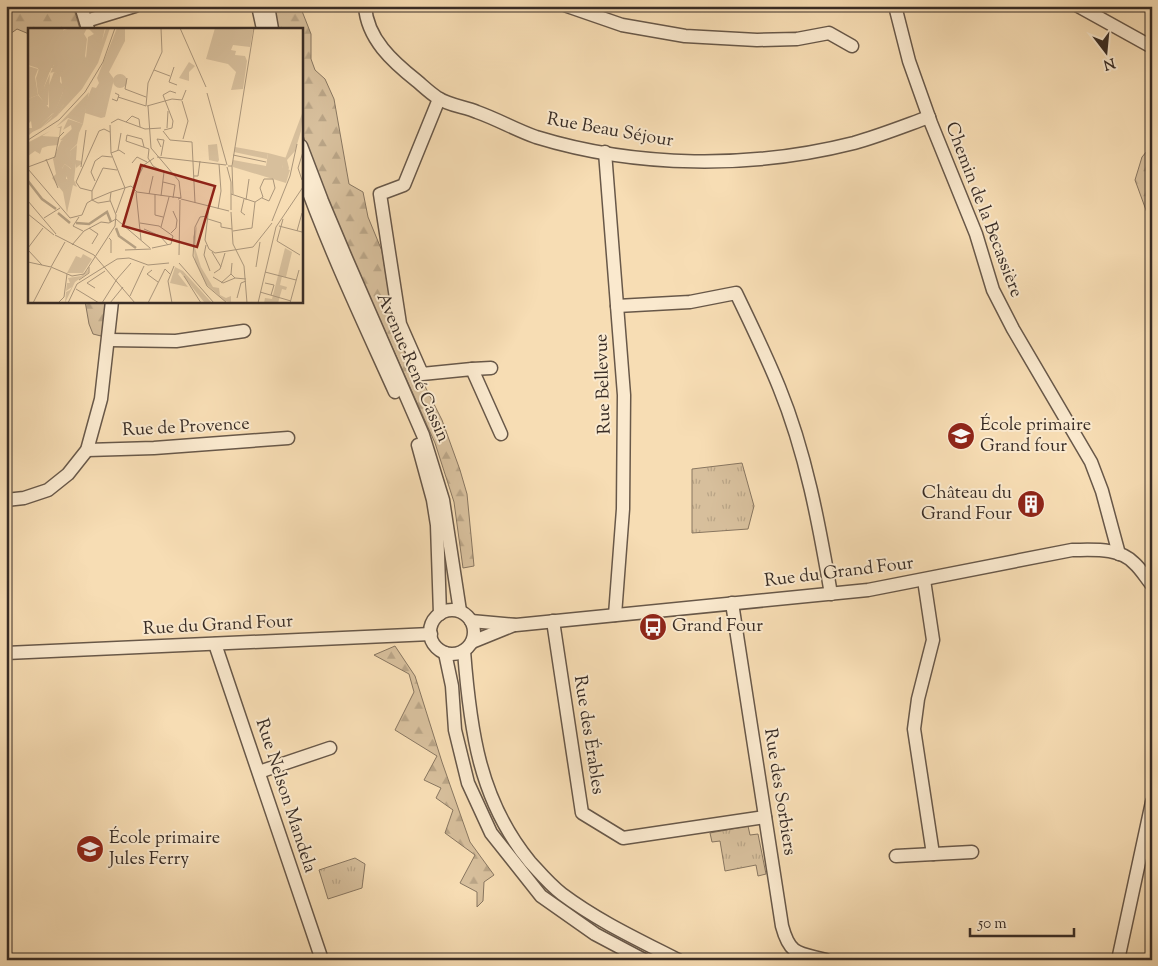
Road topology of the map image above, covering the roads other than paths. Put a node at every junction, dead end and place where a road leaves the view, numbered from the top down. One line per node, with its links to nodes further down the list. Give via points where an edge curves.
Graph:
1 (81, 6): 9 (street)
2 (135, 6): 9 (street)
3 (258, 6): 10 (street)
4 (268, 6): 11 (street)
5 (365, 6): 14 (street, Rue Beau Séjour, via 368,24 376,40 397,64)
6 (567, 6): 12 (street, via 622,25 685,36 757,40 797,39 829,33)
7 (895, 6): 15 (street, Chemin de la Becassière, via 909,62)
8 (1078, 6): 13 (street)
9 (87, 25)
10 (263, 28)
11 (272, 28)
12 (852, 46)
13 (1152, 46)
14 (439, 99): 17 (street, Rue Beau Séjour, via 534,136); 24 (street, via 404,185 380,194 400,324 422,374)
15 (929, 117): 17 (street, Rue Beau Séjour, via 854,143 786,156 675,161); 29 (street, Chemin de la Becassière, via 976,234 993,290 1091,462)
16 (302, 149): 34 (street, Avenue René Cassin, via 423,435 443,500)
17 (605, 152): 20 (street, Rue Bellevue)
18 (302, 174): 35 (street, Avenue René Cassin, via 336,261 415,435 436,516)
19 (112, 302): 22 (street, Rue de Provence)
20 (617, 306): 32 (street, via 690,302 736,293 780,388 805,464); 36 (street, Rue Bellevue, via 624,396 623,509)
21 (244, 331): 22 (street, via 176,341)
22 (109, 340): 27 (street, Rue de Provence, via 101,399)
23 (491, 368): 24 (street)
24 (472, 369): 25 (street)
25 (500, 434)
26 (288, 438): 27 (street, Rue de Provence)
27 (87, 450): 28 (street, Rue de Provence, via 68,474 48,490)
28 (6, 500)
29 (1119, 554): 30 (street, Rue du Grand Four, via 1072,550); 31 (street, Rue du Grand Four, via 1134,562)
30 (924, 580): 32 (street, Rue du Grand Four); 51 (street, via 933,640 914,729)
31 (1152, 585)
32 (830, 594): 33 (street, Rue du Grand Four)
33 (732, 603): 36 (street, Rue du Grand Four); 48 (street, Rue des Sorbiers)
34 (460, 612): 35 (street); 37 (street)
35 (440, 614): 40 (street, via 431,625)
36 (615, 615): 38 (street, Rue du Grand Four)
37 (471, 621): 39 (street, Rue du Grand Four); 42 (street, via 474,629)
38 (553, 621): 39 (street, Rue du Grand Four); 48 (street, Rue des Érables, via 582,813 623,838)
39 (516, 625): 42 (street, Rue du Grand Four)
40 (430, 634): 41 (street, Rue du Grand Four); 44 (street, via 434,645)
41 (215, 644): 43 (street, Rue du Grand Four); 46 (street, Rue Nelson Mandela)
42 (468, 647): 44 (street, via 458,654); 56 (street, via 470,720 483,777 504,825 542,876 561,894 613,927)
43 (6, 653)
44 (445, 653): 55 (street, via 452,686 455,730 468,783 491,833 541,896 595,934)
45 (330, 748): 46 (street)
46 (259, 772): 54 (street, Rue Nelson Mandela)
47 (1152, 802): 49 (street)
48 (765, 817): 57 (street, Rue des Sorbiers, via 786,942 795,952)
49 (1149, 827): 53 (street)
50 (972, 852): 51 (street)
51 (933, 854): 52 (street)
52 (896, 856)
53 (1119, 958)
54 (322, 960)
55 (644, 960)
56 (678, 960)
57 (826, 960)

